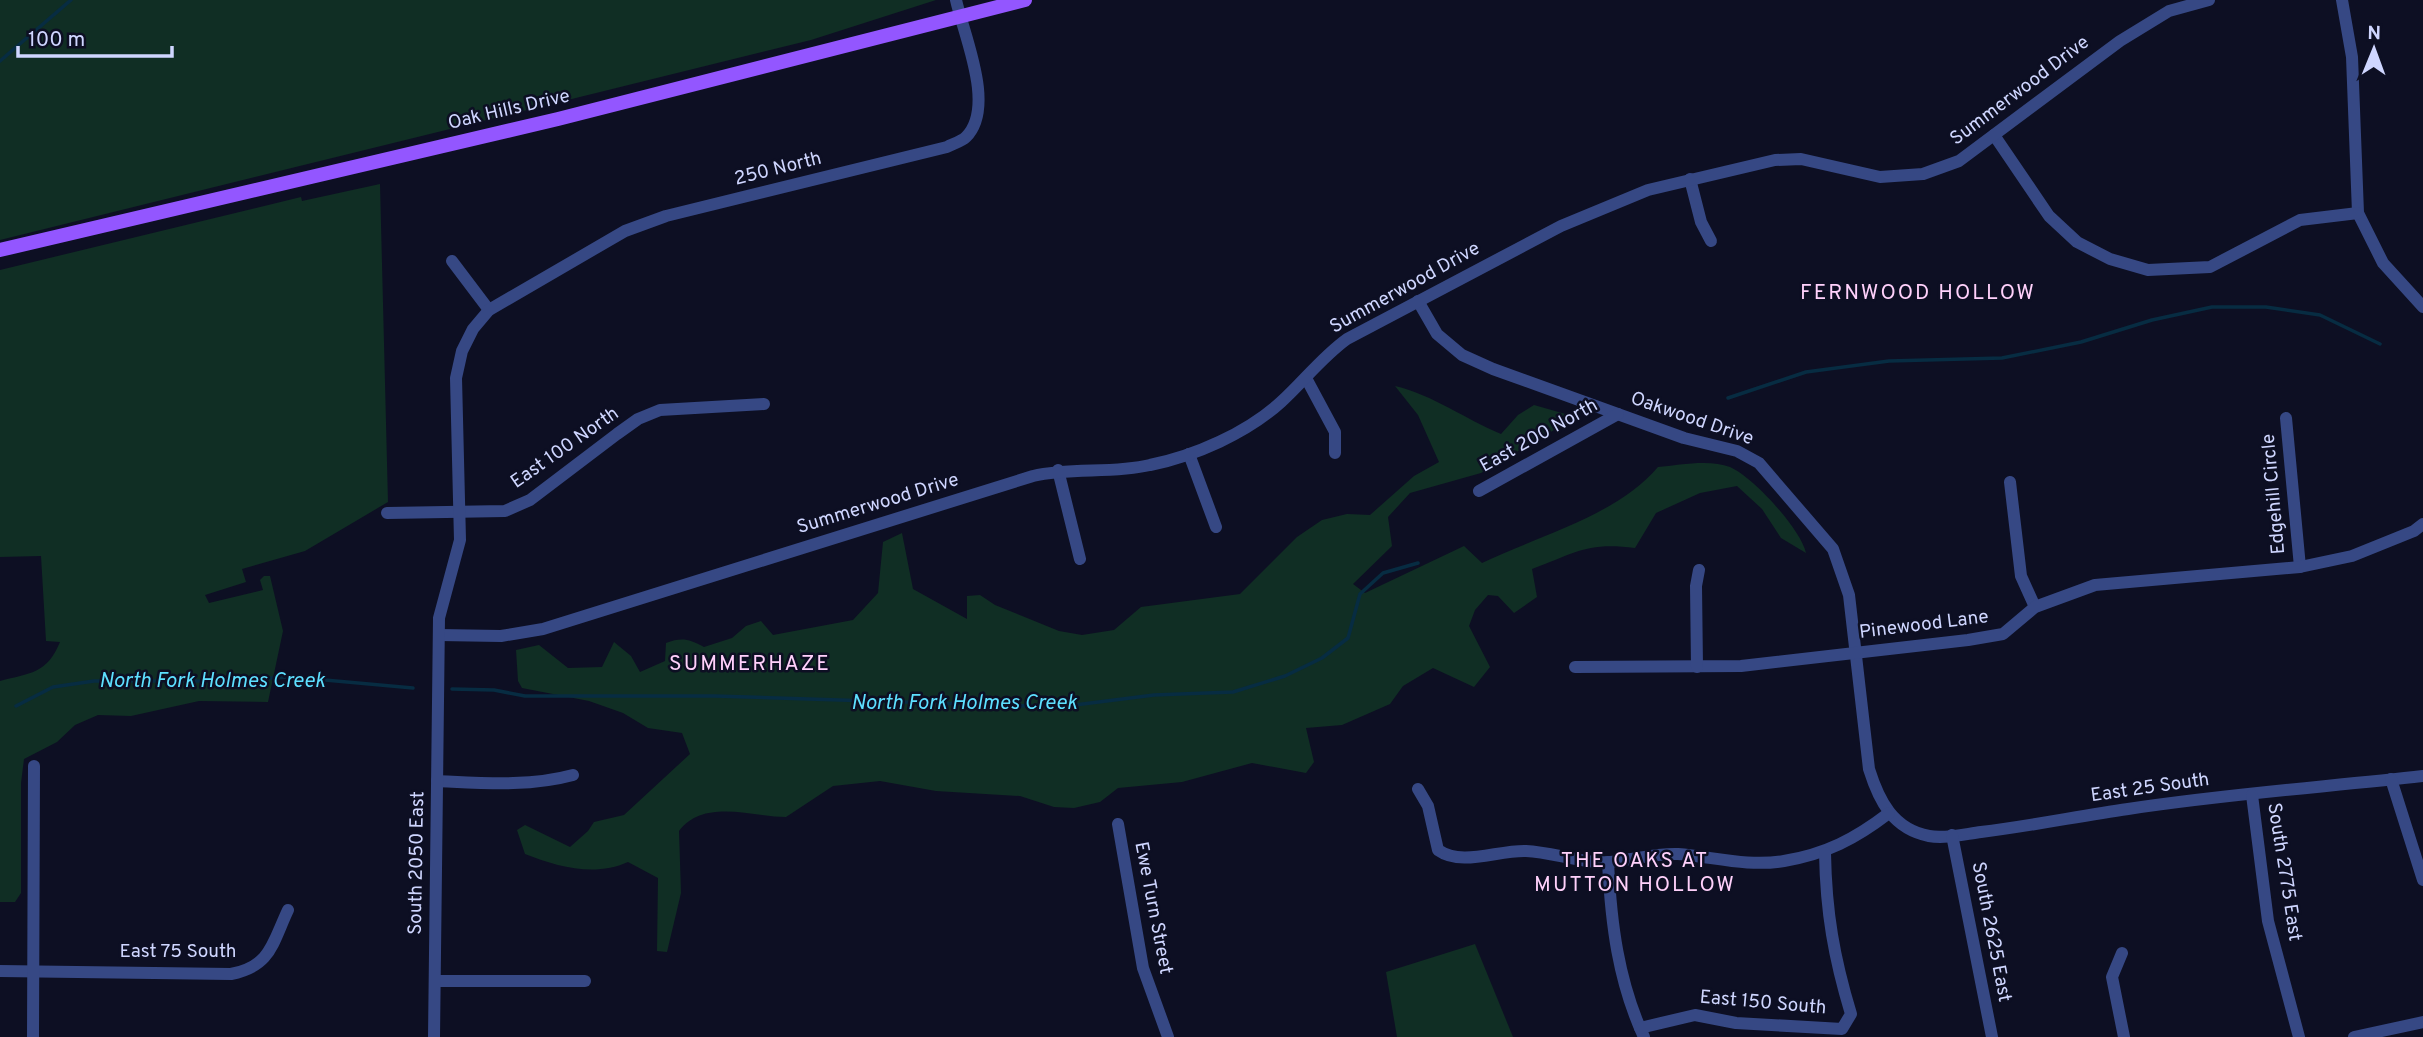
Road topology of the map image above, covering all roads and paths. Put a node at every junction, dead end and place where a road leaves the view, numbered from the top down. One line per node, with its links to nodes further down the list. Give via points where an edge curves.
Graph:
1 (1025, 0): 4 (main road, Oak Hills Drive)
2 (2209, 0): 5 (street, Summerwood Drive, via 2169,11 2120,40)
3 (2342, 0): 7 (street, via 2352,57)
4 (958, 7): 9 (main road, Oak Hills Drive, via 558,119); 13 (street, 250 North, via 981,101 978,119 966,137 947,147 666,216 625,231)
5 (1994, 135): 6 (street, Summerwood Drive, via 1959,161 1923,174 1880,177 1801,159 1762,162); 7 (street, via 2049,216 2077,242 2110,259 2148,270 2210,267 2300,220)
6 (1690, 179): 8 (street); 11 (street, Summerwood Drive, via 1602,207)
7 (2358, 213): 12 (street, via 2383,263)
8 (1711, 241)
9 (0, 250)
10 (452, 261): 13 (street)
11 (1418, 301): 14 (street, Summerwood Drive, via 1347,339); 16 (street, Oakwood Drive, via 1437,334 1462,355)
12 (2423, 307)
13 (489, 310): 23 (street, South 2050 East, via 462,351 456,378)
14 (1306, 378): 18 (street, via 1335,432); 19 (street, Summerwood Drive, via 1278,405)
15 (764, 404): 23 (street, East 100 North, via 660,410 638,419 530,500 505,511)
16 (1618, 414): 22 (street, East 200 North); 32 (street, Oakwood Drive, via 1737,451 1759,463 1833,549 1849,595)
17 (2286, 418): 28 (street, Edgehill Circle)
18 (1335, 453)
19 (1189, 454): 20 (street, Summerwood Drive, via 1149,466); 26 (street)
20 (1058, 470): 27 (street); 31 (street, Summerwood Drive, via 543,629 501,636)
21 (2010, 482): 30 (street, via 2021,576)
22 (1479, 491)
23 (459, 512): 24 (street, East 100 North); 31 (street, South 2050 East, via 460,540 443,599)
24 (387, 513)
25 (2423, 524): 28 (street, Pinewood Lane, via 2352,556)
26 (1216, 527)
27 (1080, 559)
28 (2300, 567): 30 (street, Pinewood Lane, via 2095,585)
29 (1699, 570): 34 (street)
30 (2035, 607): 32 (street, Pinewood Lane, via 2003,634)
31 (439, 635): 39 (street, South 2050 East)
32 (1856, 653): 34 (street, Pinewood Lane); 42 (street, Oakwood Drive, via 1869,769 1877,796)
33 (1576, 667): 34 (street, Pinewood Lane)
34 (1697, 667)
35 (34, 766): 50 (street)
36 (573, 775): 39 (street, via 515,783)
37 (2423, 776): 38 (street, East 25 South)
38 (2391, 779): 41 (street, East 25 South); 47 (street)
39 (437, 781): 52 (street, South 2050 East)
40 (1418, 789): 46 (street, via 1428,806 1438,850 1449,857 1525,851)
41 (2252, 795): 44 (street, East 25 South, via 2128,808); 61 (street, South 2775 East, via 2269,921)
42 (1889, 813): 44 (street, East 25 South, via 1908,829 1930,836); 45 (street, via 1859,836)
43 (1118, 824): 58 (street, Ewe Turn Street, via 1143,968)
44 (1952, 835): 59 (street, South 2625 East)
45 (1825, 853): 46 (street, via 1753,864 1678,854); 55 (street, East 150 South, via 1826,909 1835,963 1851,1014 1842,1029 1736,1023 1695,1015)
46 (1608, 862): 55 (street, via 1618,961)
47 (2423, 880)
48 (288, 910): 50 (street, East 75 South, via 264,959 252,970 231,974)
49 (2122, 953): 60 (street, via 2112,977)
50 (33, 970): 51 (street); 56 (street)
51 (0, 971)
52 (435, 981): 53 (street); 57 (street, South 2050 East)
53 (585, 981)
54 (2423, 1022): 62 (street)
55 (1642, 1033)
56 (33, 1037)
57 (434, 1037)
58 (1168, 1037)
59 (1992, 1037)
60 (2124, 1037)
61 (2299, 1037)
62 (2354, 1037)

